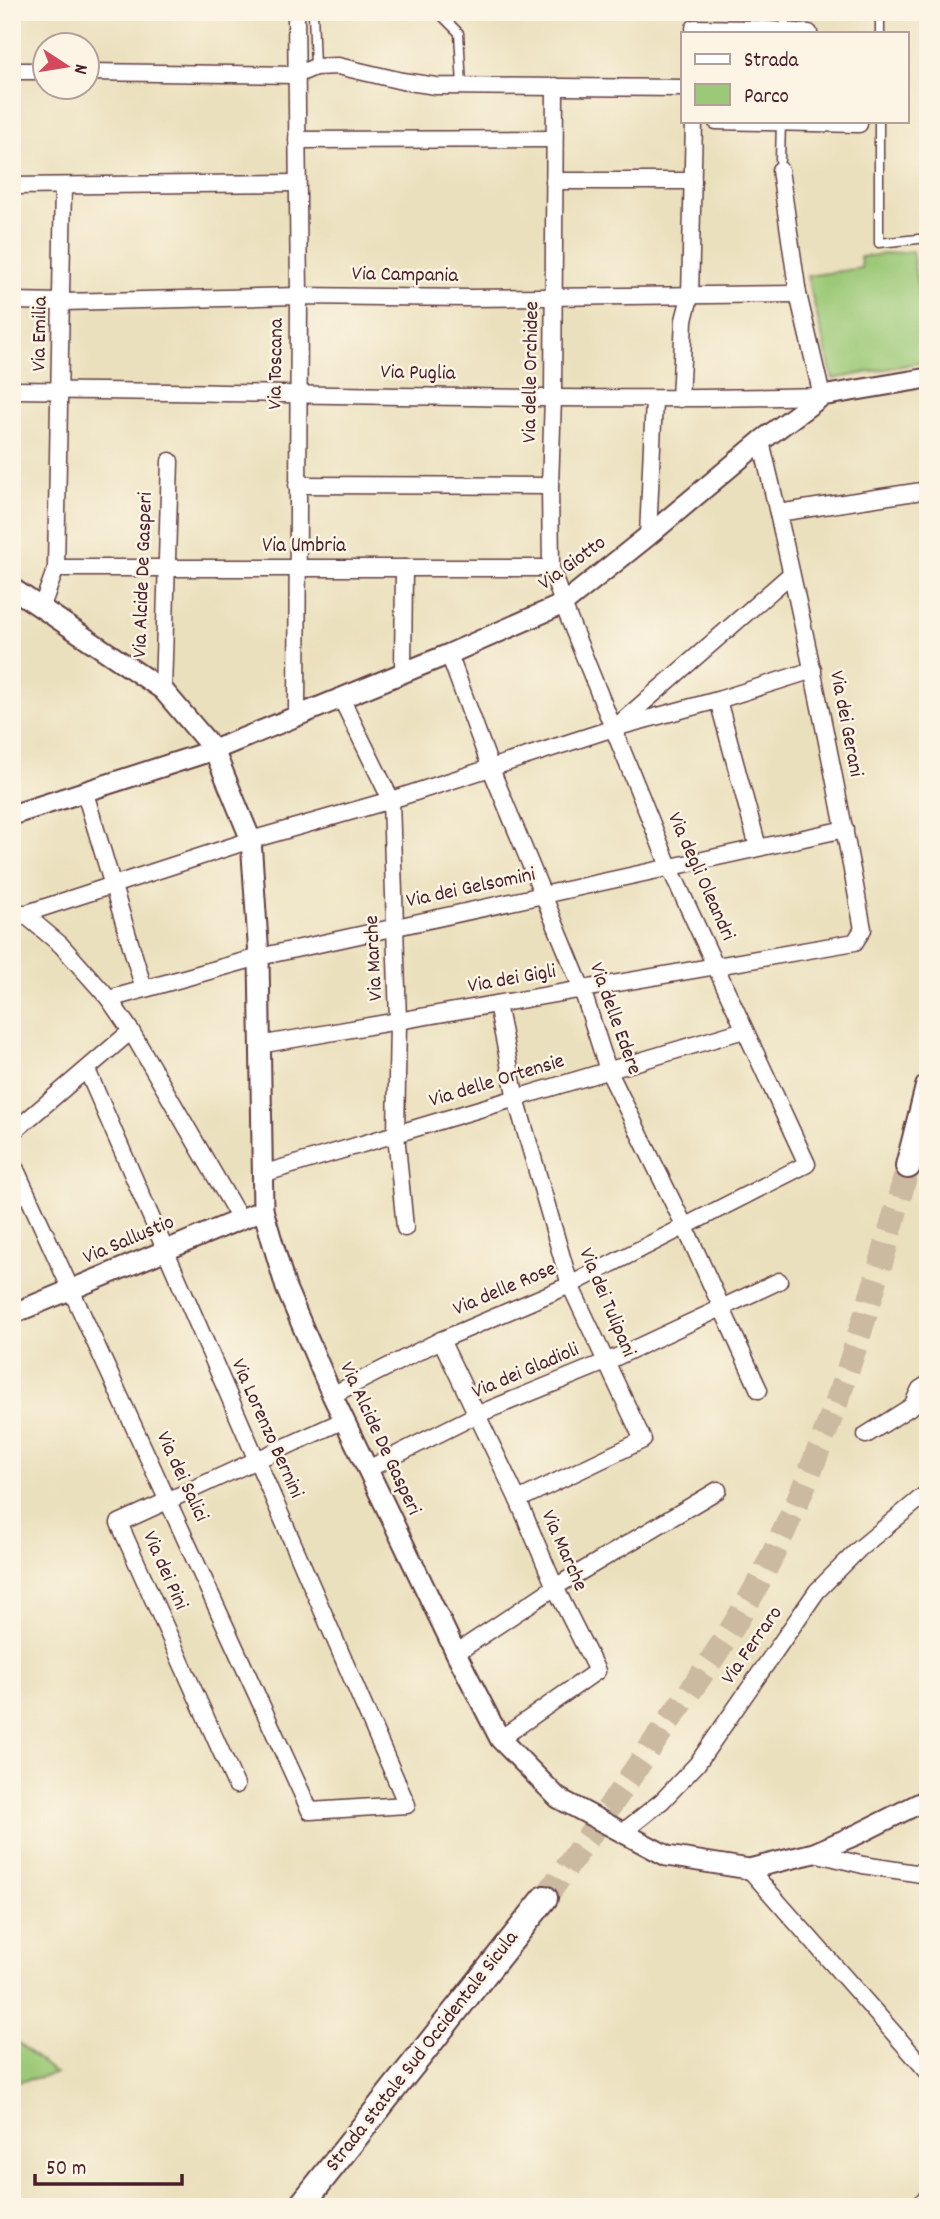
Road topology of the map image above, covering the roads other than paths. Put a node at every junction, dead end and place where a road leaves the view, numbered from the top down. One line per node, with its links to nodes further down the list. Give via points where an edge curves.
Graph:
1 (296, 12): 14 (street, Via Toscana)
2 (313, 12): 10 (lane)
3 (438, 12): 15 (lane, via 459,33)
4 (785, 12): 7 (lane)
5 (880, 12): 9 (lane)
6 (694, 24): 7 (street)
7 (785, 31): 8 (street)
8 (797, 32)
9 (880, 32)
10 (315, 67): 14 (street); 15 (street, via 338,66 402,81)
11 (12, 71): 12 (street)
12 (32, 71)
13 (102, 72): 14 (street)
14 (296, 75): 23 (street, Via Toscana)
15 (462, 86): 16 (street)
16 (555, 86): 17 (street); 22 (street, Via delle Orchidee)
17 (681, 88)
18 (694, 122): 26 (street)
19 (781, 122): 20 (street); 24 (lane)
20 (859, 122)
21 (879, 122): 30 (lane, via 878,243)
22 (554, 139): 23 (street); 25 (street, Via delle Orchidee)
23 (297, 140): 27 (street, Via Toscana)
24 (780, 165): 31 (street)
25 (554, 181): 26 (street); 33 (street, Via delle Orchidee)
26 (693, 181): 34 (street)
27 (297, 183): 29 (street); 32 (street, Via Toscana)
28 (12, 186): 29 (street)
29 (63, 186): 36 (street, Via Emilia)
30 (928, 238)
31 (798, 294): 34 (street, Via Campania); 41 (street)
32 (299, 296): 33 (street, Via Campania); 36 (street, Via Campania); 40 (street, Via Toscana)
33 (554, 297): 34 (street, Via Campania); 42 (street, Via delle Orchidee)
34 (690, 297): 43 (street, via 684,320)
35 (12, 301): 36 (street, Via Campania)
36 (63, 302): 39 (street, Via Emilia)
37 (928, 377): 41 (street, Via Giotto)
38 (12, 390): 39 (street, Via Puglia)
39 (60, 391): 40 (street, Via Puglia); 52 (street, Via Emilia)
40 (298, 393): 42 (street, Via Puglia); 47 (street, Via Toscana)
41 (822, 396): 43 (street, Via Puglia); 45 (street, Via Giotto)
42 (553, 398): 44 (street, Via Puglia); 48 (street, Via delle Orchidee)
43 (680, 399): 44 (street, Via Puglia)
44 (654, 400): 51 (street)
45 (761, 441): 50 (street, Via dei Gerani); 51 (street, Via Giotto)
46 (170, 461): 53 (street, Via Alcide De Gasperi)
47 (297, 485): 48 (street); 54 (street, Via Toscana)
48 (550, 486): 56 (street, Via delle Orchidee)
49 (928, 490): 50 (street)
50 (778, 513): 57 (street, Via dei Gerani)
51 (648, 536): 59 (street, Via Giotto)
52 (56, 568): 53 (street, Via Umbria); 60 (street, Via Emilia)
53 (167, 568): 54 (street, Via Umbria); 64 (street, Via Alcide De Gasperi)
54 (298, 568): 55 (street, Via Umbria); 67 (street, Via Toscana)
55 (404, 568): 56 (street, Via Umbria); 63 (street)
56 (551, 569): 59 (street, Via delle Orchidee)
57 (791, 574): 62 (street, Via dei Gerani); 68 (street)
58 (12, 588): 60 (street, Via Alcide De Gasperi)
59 (563, 604): 61 (street, Via Giotto); 68 (street, Via degli Oleandri)
60 (42, 606): 64 (street, Via Alcide De Gasperi)
61 (449, 654): 63 (street, Via Giotto); 70 (street, Via delle Edere)
62 (813, 670): 66 (street); 74 (street, Via dei Gerani)
63 (403, 673): 65 (street, Via Giotto)
64 (163, 690): 69 (street, Via Alcide De Gasperi)
65 (341, 698): 67 (street, Via Giotto); 72 (street, Via Marche)
66 (718, 700): 68 (street); 76 (street)
67 (297, 715): 69 (street, Via Giotto)
68 (614, 728): 70 (street); 77 (street, Via degli Oleandri)
69 (214, 750): 71 (street, Via Giotto); 75 (street, Via Alcide De Gasperi)
70 (491, 769): 72 (street); 79 (street, Via delle Edere)
71 (85, 793): 73 (street, Via Giotto); 78 (street)
72 (391, 800): 75 (street); 81 (street, Via Marche)
73 (12, 815)
74 (845, 829): 76 (street, Via dei Gelsomini); 82 (street, Via dei Gerani, via 863,929)
75 (251, 840): 78 (street); 83 (street, Via Alcide De Gasperi)
76 (758, 846): 77 (street, Via dei Gelsomini)
77 (669, 866): 79 (street, Via dei Gelsomini); 84 (street, Via degli Oleandri)
78 (113, 886): 80 (street); 85 (street)
79 (541, 895): 81 (street, Via dei Gelsomini); 86 (street, Via delle Edere)
80 (18, 912): 87 (street, via 61,945)
81 (394, 927): 83 (street, Via dei Gelsomini); 89 (street, Via Marche)
82 (855, 942): 84 (street, Via dei Gigli)
83 (259, 957): 85 (street, Via dei Gelsomini); 92 (street, Via Alcide De Gasperi)
84 (717, 967): 86 (street, Via dei Gigli); 90 (street, Via degli Oleandri)
85 (144, 989): 87 (street, Via dei Gelsomini)
86 (582, 989): 88 (street, Via dei Gigli); 94 (street, Via delle Edere)
87 (109, 999): 91 (street)
88 (497, 1004): 89 (street, Via dei Gigli); 96 (street, Via dei Tulipani)
89 (398, 1021): 92 (street, Via dei Gigli); 98 (street, Via Marche)
90 (744, 1030): 94 (street, Via delle Ortensie); 100 (street, Via degli Oleandri)
91 (131, 1031): 93 (street); 104 (street)
92 (260, 1045): 102 (street, Via Alcide De Gasperi)
93 (86, 1070): 97 (street); 107 (street, Via Lorenzo Bernini)
94 (608, 1070): 96 (street, Via delle Ortensie); 105 (street, Via delle Edere)
95 (928, 1087): 101 (main road)
96 (516, 1099): 98 (street, Via delle Ortensie); 109 (street, Via dei Tulipani)
97 (12, 1133)
98 (396, 1134): 102 (street, Via delle Ortensie); 106 (street, Via Marche)
99 (12, 1161): 110 (street, Via dei Salici)
100 (807, 1164): 105 (street, Via delle Rose)
101 (908, 1166)
102 (262, 1174): 103 (street, Via Alcide De Gasperi)
103 (263, 1210): 104 (street, Via Sallustio); 117 (street, Via Alcide De Gasperi, via 286,1288)
104 (240, 1219): 107 (street, Via Sallustio)
105 (685, 1227): 109 (street, Via delle Rose); 111 (street, Via delle Edere)
106 (405, 1228)
107 (166, 1251): 110 (street, Via Sallustio); 121 (street, Via Lorenzo Bernini)
108 (779, 1282): 111 (street, Via dei Gladioli)
109 (570, 1284): 113 (street, Via delle Rose); 114 (street, Via dei Tulipani)
110 (71, 1290): 112 (street, Via Sallustio); 125 (street, Via dei Salici)
111 (721, 1308): 114 (street, Via dei Gladioli); 116 (street, Via delle Edere)
112 (12, 1314)
113 (441, 1340): 117 (street, Via delle Rose); 118 (street, Via Marche)
114 (608, 1361): 118 (street, Via dei Gladioli); 126 (street, Via dei Tulipani, via 643,1440)
115 (928, 1384): 120 (street, via 912,1406)
116 (759, 1390)
117 (332, 1395): 119 (street, Via Alcide De Gasperi)
118 (476, 1415): 122 (street, Via dei Gladioli); 126 (street, Via Marche)
119 (344, 1420): 121 (street, Via dei Pini); 122 (street, Via Alcide De Gasperi)
120 (866, 1435)
121 (257, 1459): 125 (street, Via dei Pini); 132 (street, Via Lorenzo Bernini, via 407,1805)
122 (368, 1469): 128 (street, Via Alcide De Gasperi)
123 (718, 1490): 127 (street)
124 (928, 1492): 133 (street, Via Ferraro, via 817,1591 697,1764 662,1801)
125 (168, 1500): 130 (street, Via dei Pini, via 119,1523); 132 (street, Via dei Salici)
126 (517, 1500): 127 (street, Via Marche)
127 (555, 1587): 128 (street); 129 (street, Via Marche, via 597,1671)
128 (456, 1653): 129 (street, Via Alcide De Gasperi)
129 (500, 1739): 133 (street, Via Alcide De Gasperi, via 558,1798)
130 (236, 1785)
131 (928, 1799): 134 (street, Via Alcide De Gasperi)
132 (310, 1811)
133 (623, 1832): 135 (street, Via Alcide De Gasperi, via 667,1856)
134 (814, 1853): 135 (street, Via Alcide De Gasperi); 136 (street)
135 (749, 1869): 138 (street)
136 (928, 1875)
137 (545, 1898): 140 (main road, Strada statale Sud Occidentale Sicula)
138 (928, 2072)
139 (928, 2197): 141 (street)
140 (300, 2207)
141 (916, 2207)

